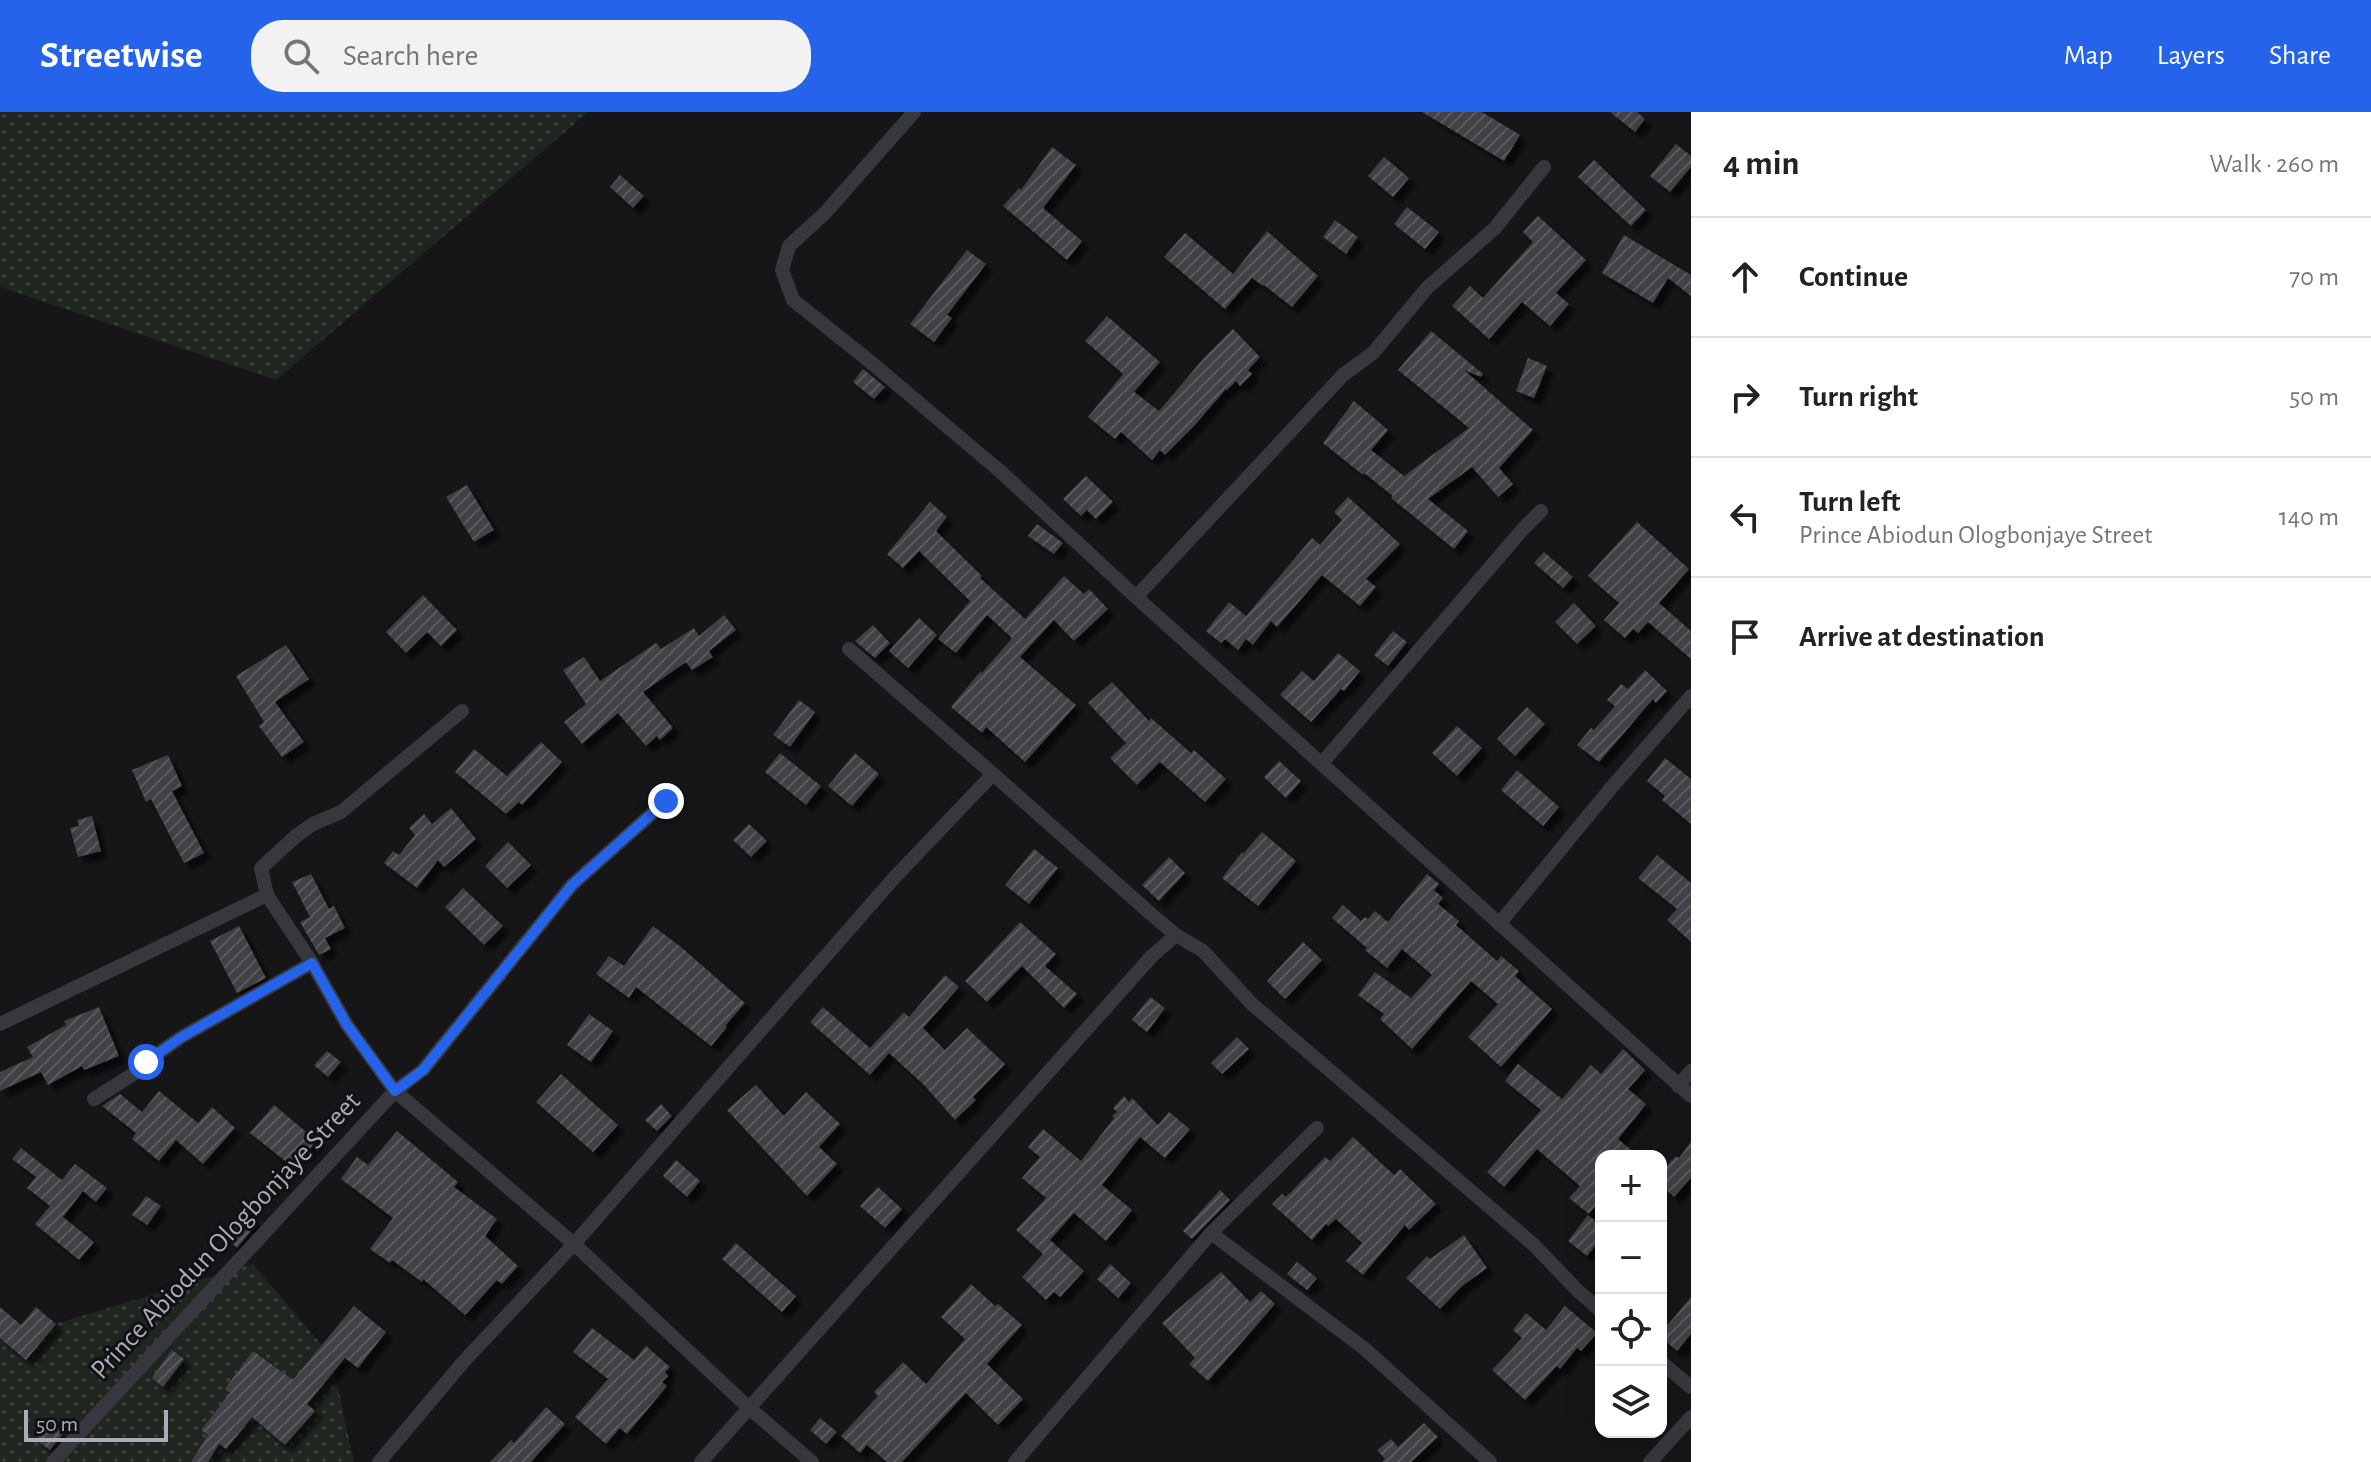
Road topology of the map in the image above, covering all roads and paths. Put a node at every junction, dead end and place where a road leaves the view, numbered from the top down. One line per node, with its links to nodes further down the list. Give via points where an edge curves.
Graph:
1 (914, 112): 4 (street, via 789,246 782,270 793,300 1001,472)
2 (1544, 167): 4 (street, via 1495,228 1427,288 1373,353 1343,375)
3 (1541, 511): 8 (street)
4 (1136, 597): 8 (street)
5 (849, 649): 9 (street)
6 (1691, 696): 12 (street)
7 (462, 711): 11 (street, via 341,812 313,824 261,868)
8 (1322, 763): 12 (street)
9 (993, 774): 13 (street); 23 (street, via 894,878)
10 (666, 801): 18 (street, Prince Abiodun Ologbonjaye Street, via 572,885 423,1070)
11 (267, 895): 14 (street); 15 (street)
12 (1499, 924): 17 (street)
13 (1176, 935): 24 (street, via 1203,951 1252,1004 1534,1245); 27 (street)
14 (312, 963): 18 (street, via 347,1025); 20 (street, via 180,1038)
15 (0, 1024)
16 (1691, 1071): 17 (street)
17 (1678, 1086): 19 (street)
18 (395, 1091): 23 (street); 29 (street, Prince Abiodun Ologbonjaye Street)
19 (1691, 1096)
20 (94, 1099)
21 (1317, 1128): 22 (street)
22 (1211, 1233): 33 (street); 34 (street, via 1365,1349)
23 (574, 1244): 27 (street); 30 (street)
24 (1595, 1306)
25 (1666, 1366): 26 (street)
26 (1691, 1387)
27 (748, 1407): 31 (street); 32 (street)
28 (1691, 1417): 35 (street)
29 (53, 1462)
30 (379, 1462)
31 (701, 1462)
32 (812, 1462)
33 (1015, 1462)
34 (1490, 1462)
35 (1650, 1462)

